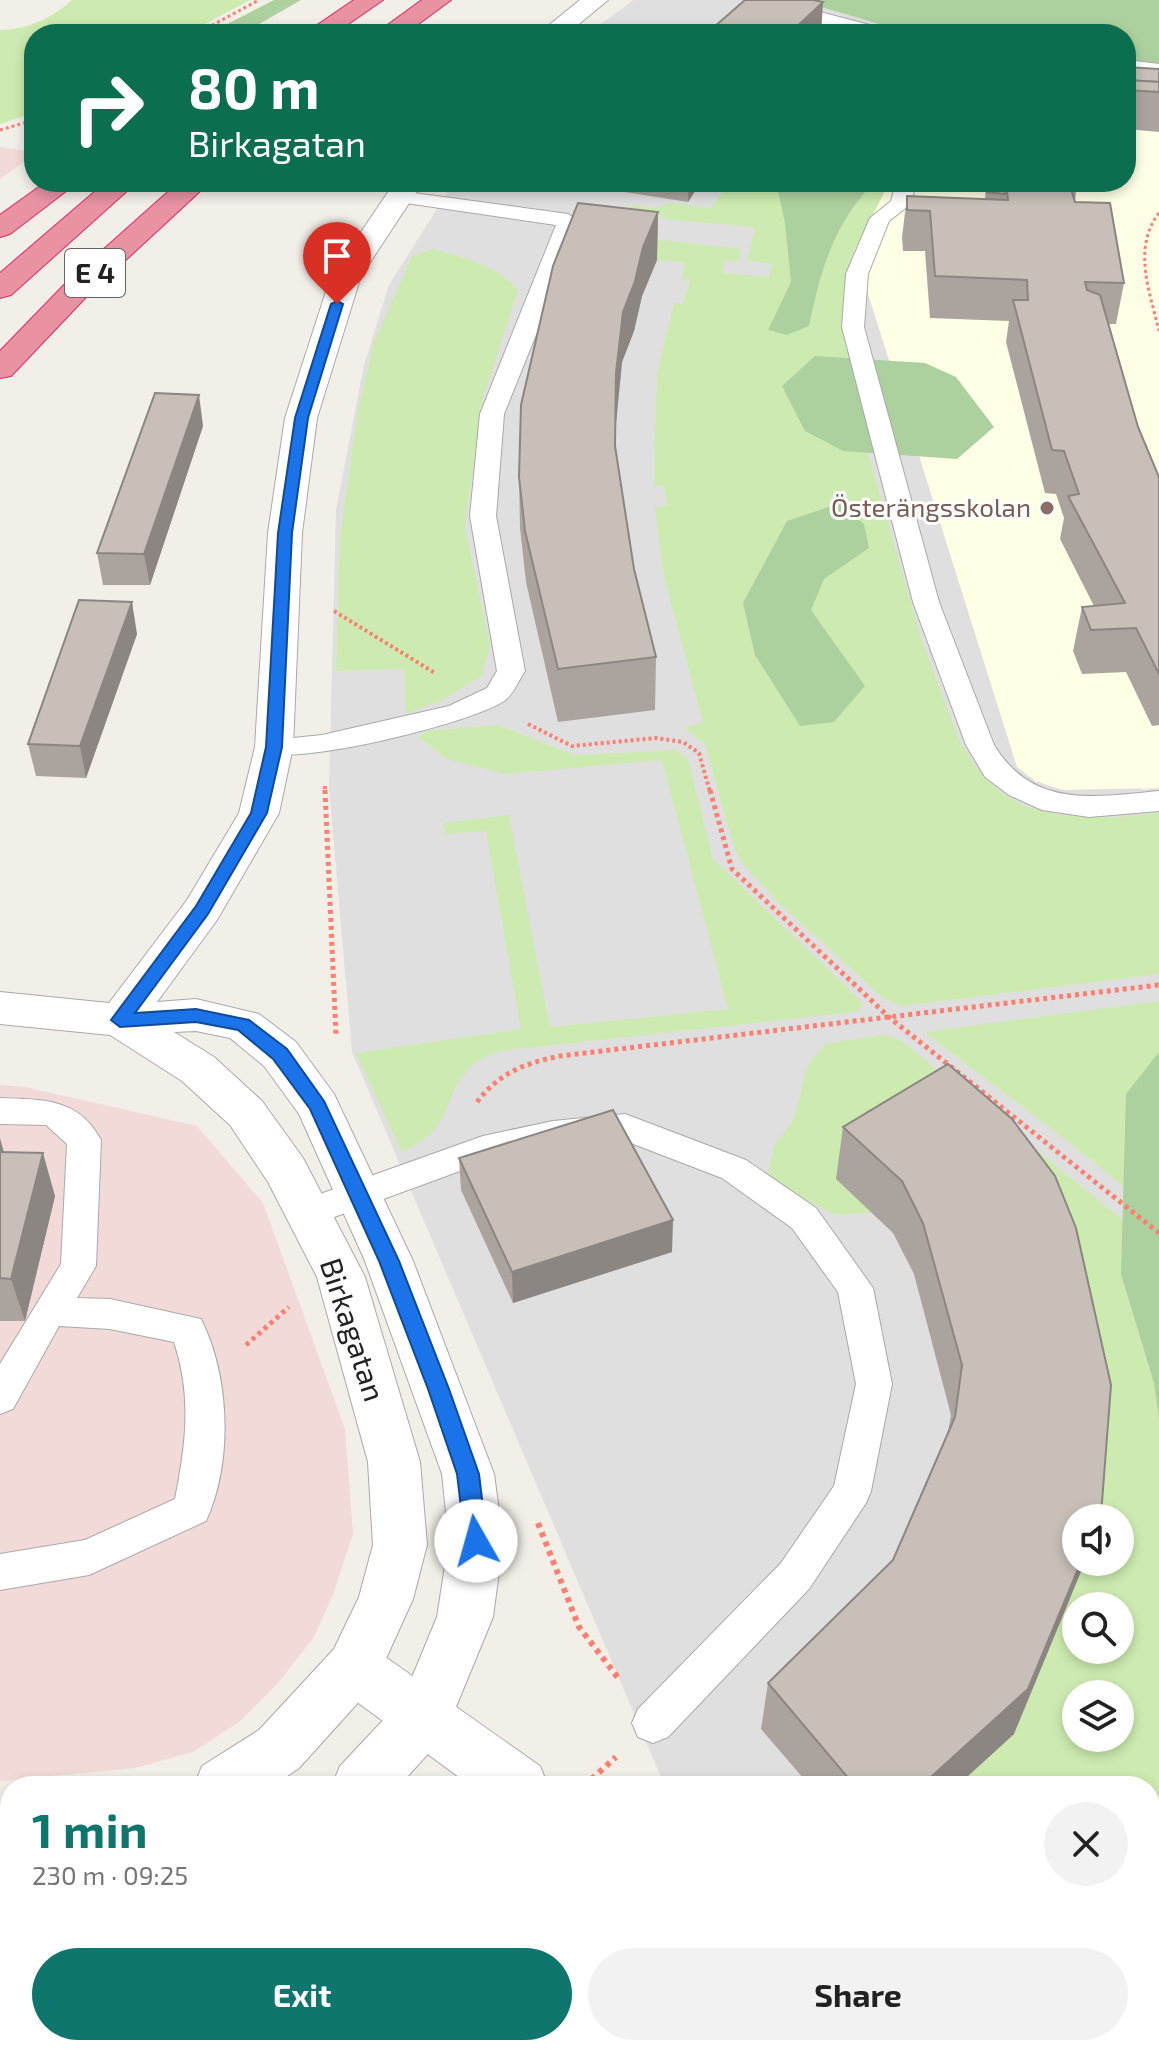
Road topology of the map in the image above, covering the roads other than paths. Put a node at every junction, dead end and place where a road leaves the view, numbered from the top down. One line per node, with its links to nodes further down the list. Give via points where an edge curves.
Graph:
1 (371, 0): 5 (highway)
2 (439, 0): 6 (highway)
3 (596, 0): 7 (street)
4 (753, 0): 8 (lane)
5 (333, 24)
6 (403, 24)
7 (564, 24)
8 (844, 24)
9 (1136, 67): 10 (lane)
10 (1159, 70)
11 (50, 192): 17 (highway)
12 (112, 192): 18 (highway, E 4)
13 (185, 192): 19 (highway, E 4, via 78,288)
14 (403, 192): 20 (street, via 346,276 301,418 285,533)
15 (415, 192): 20 (lane, via 568,220 492,414 483,516 511,671 497,694 457,713 322,744)
16 (904, 192): 21 (lane, via 901,204 880,218 857,274 853,327 926,602 980,745 995,770 1052,803 1089,807)
17 (0, 228)
18 (0, 289)
19 (0, 369)
20 (274, 747): 23 (street, via 259,813 202,910)
21 (1159, 801)
22 (0, 1008): 23 (street)
23 (120, 1020): 25 (street, Birkagatan, via 196,1015 243,1025 280,1054 318,1106); 26 (street, Birkagatan, via 198,1069 246,1113)
24 (0, 1111): 27 (lane, via 54,1113 84,1140 78,1266)
25 (359, 1194): 26 (lane); 31 (street, Birkagatan, via 468,1474 476,1541 465,1617); 32 (lane, via 483,1149 553,1134 625,1127 734,1169 804,1218 855,1288 874,1384 852,1491 795,1576)
26 (307, 1213): 30 (street, Birkagatan, via 341,1277 394,1462 400,1545 386,1599)
27 (49, 1311): 28 (lane); 29 (lane, via 110,1314 188,1330 203,1368 208,1430 192,1509 89,1557)
28 (0, 1398)
29 (0, 1572)
30 (354, 1667): 31 (street); 33 (street, Birkagatan, via 279,1749)
31 (424, 1717): 34 (street); 35 (street)
32 (653, 1723)
33 (238, 1776)
34 (370, 1776)
35 (505, 1776)

